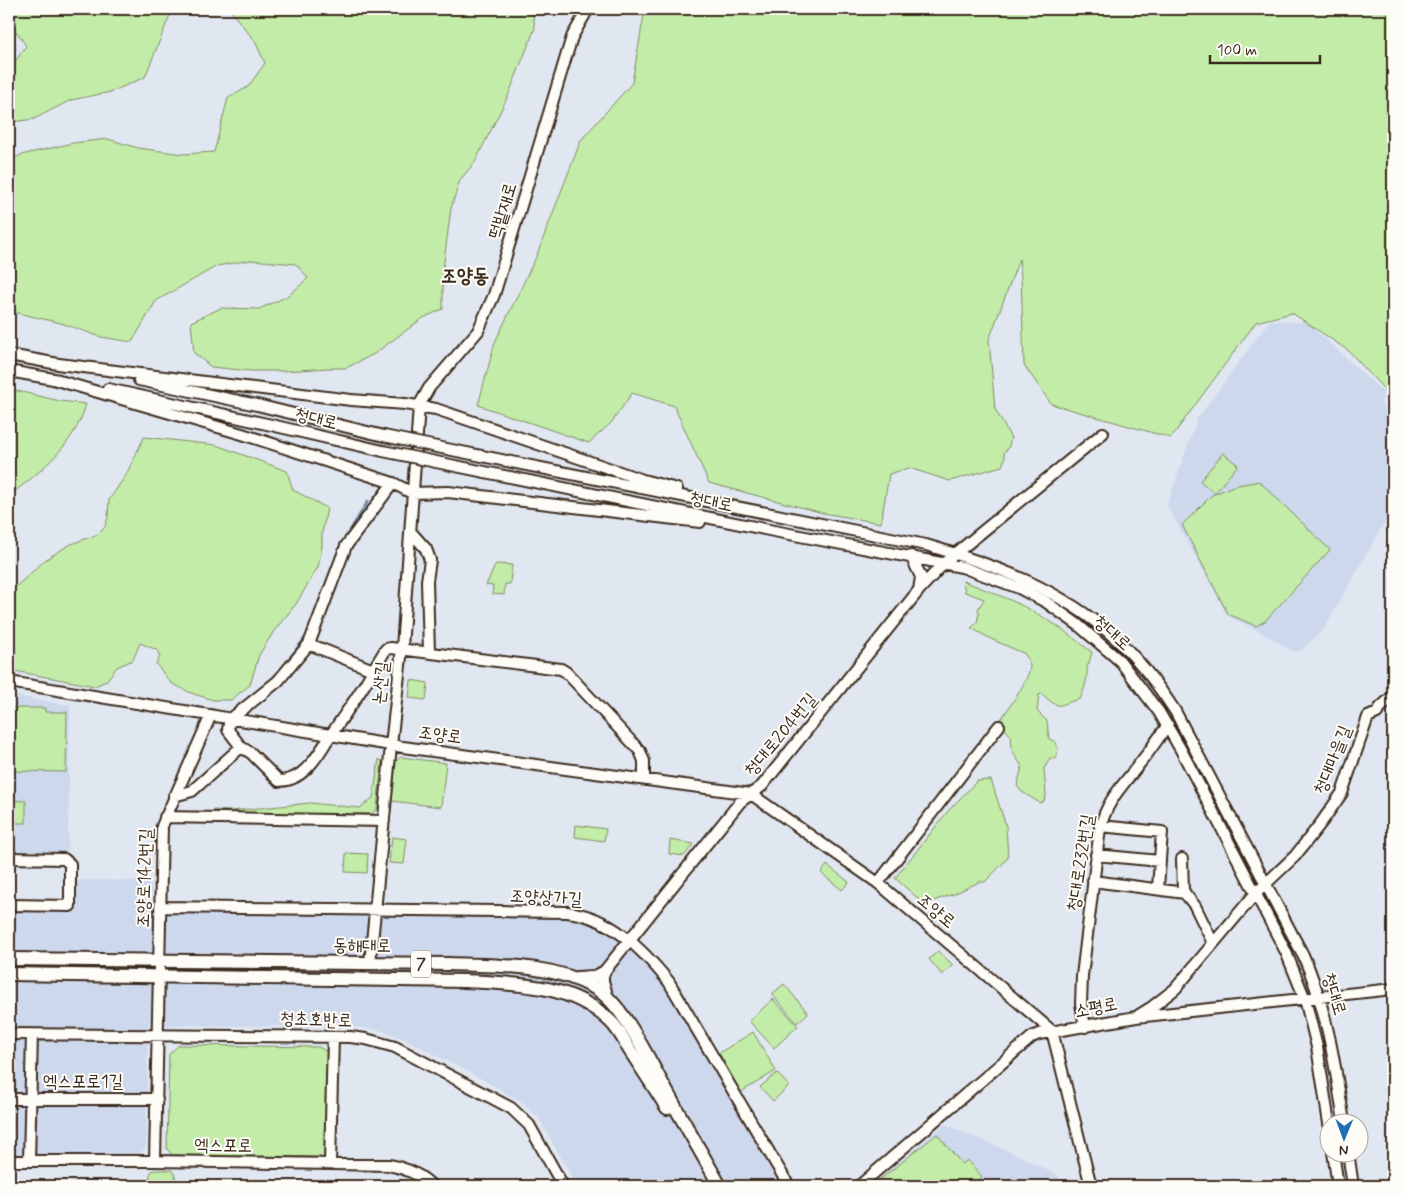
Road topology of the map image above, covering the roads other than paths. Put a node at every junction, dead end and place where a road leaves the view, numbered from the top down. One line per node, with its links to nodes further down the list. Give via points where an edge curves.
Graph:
1 (588, 9): 6 (street, 떡밭재로, via 572,36 494,295 478,331 429,388)
2 (9, 355): 3 (street, 청대로)
3 (58, 364): 6 (street); 10 (street, 청대로, bridge, via 249,403 384,436)
4 (9, 371): 5 (street, 청대로)
5 (53, 379): 8 (street, via 242,434); 12 (street, 청대로, bridge)
6 (419, 406): 9 (street, 논산길); 10 (street, via 646,481)
7 (1104, 433): 13 (street)
8 (393, 483): 9 (street); 19 (street, via 346,546)
9 (412, 493): 11 (street, 논산길); 12 (street, via 448,492)
10 (775, 515): 13 (street, 청대로)
11 (410, 531): 20 (street, 논산길); 21 (street, via 426,548 430,560 427,581)
12 (774, 531): 14 (street, 청대로)
13 (956, 554): 15 (street, 청대로204번길); 17 (street, 청대로, via 1033,583)
14 (911, 556): 15 (street, 청대로); 16 (street, via 921,577)
15 (944, 563): 16 (street, 청대로204번길); 18 (street, 청대로, via 1019,588)
16 (919, 590): 33 (street, 청대로204번길, via 762,786)
17 (1085, 614): 18 (street); 44 (street, 청대로, via 1134,657 1175,711)
18 (1077, 624): 27 (street, 청대로, via 1127,670)
19 (309, 644): 22 (street); 26 (street, via 278,681)
20 (402, 648): 21 (street); 22 (street, via 386,649); 30 (street, 논산길)
21 (429, 652): 32 (street, via 564,670 640,751 644,761)
22 (374, 670): 29 (street)
23 (9, 682): 25 (street, 조양로)
24 (1393, 696): 44 (street, 청대마을길, via 1368,717 1342,792 1295,856)
25 (212, 715): 26 (street, 조양로); 34 (street, 조양로142번길)
26 (231, 718): 29 (street, 조양로); 31 (street, via 228,730)
27 (1168, 725): 37 (street, 청대로232번길, via 1112,797); 47 (street, 청대로)
28 (1000, 726): 43 (street)
29 (330, 735): 30 (street, 조양로); 31 (street, via 306,770 287,781 279,781)
30 (391, 745): 32 (street, 조양로); 36 (street, 논산길)
31 (241, 747): 34 (street, via 192,791)
32 (644, 779): 33 (street, 조양로)
33 (751, 794): 43 (street, 조양로); 51 (street, 청대로204번길, via 739,804)
34 (174, 796): 35 (street, 조양로142번길)
35 (165, 817): 36 (street); 49 (street, 조양로142번길)
36 (384, 821): 50 (street, 논산길)
37 (1100, 826): 38 (street, 청대로232번길); 41 (street, via 1162,832)
38 (1096, 855): 41 (street); 42 (street, 청대로232번길)
39 (9, 858): 48 (street, via 68,860 70,906)
40 (1182, 859): 46 (street)
41 (1160, 861): 45 (street)
42 (1093, 881): 45 (street); 65 (street, 청대로232번길, via 1082,976)
43 (878, 883): 66 (street, 조양로)
44 (1266, 884): 47 (street); 62 (street, 청대로, via 1303,955)
45 (1158, 888): 46 (street)
46 (1185, 893): 52 (street)
47 (1255, 894): 52 (street); 63 (street, 청대로, via 1286,952)
48 (9, 905)
49 (160, 907): 50 (street, 조양상가길); 54 (street, 조양로142번길)
50 (375, 909): 51 (street, 조양상가길, via 578,913 605,922); 55 (street, 논산길)
51 (629, 941): 56 (street, 청대로204번길); 86 (street, 조양상가길, via 658,968 676,993)
52 (1213, 943): 64 (street, via 1175,989)
53 (9, 960): 54 (main road, 동해대로 / 7)
54 (160, 962): 55 (main road, 동해대로 / 7); 58 (street, 조양로142번길)
55 (370, 963): 59 (main road, 동해대로 / 7, via 522,967)
56 (603, 973): 59 (main road, via 595,977); 61 (street)
57 (9, 974): 58 (main road, 동해대로 / 7)
58 (160, 976): 69 (street, 조양로142번길); 84 (main road, 동해대로 / 7, via 465,981 558,990 595,1008 612,1022 664,1103)
59 (573, 978): 61 (main road, 동해대로 / 7, via 596,988)
60 (1393, 989): 62 (street, 소평로)
61 (608, 998): 85 (main road, 동해대로 / 7, via 637,1039)
62 (1320, 998): 63 (street, 소평로); 75 (street, 청대로)
63 (1305, 999): 64 (street, 소평로); 74 (street, 청대로, via 1317,1047)
64 (1136, 1017): 65 (street, 소평로)
65 (1084, 1026): 66 (street, 소평로)
66 (1052, 1031): 87 (street, 소평로, via 1032,1037); 88 (street)
67 (9, 1034): 68 (street, 청초호반로)
68 (32, 1034): 69 (street, 청초호반로); 73 (street)
69 (158, 1034): 70 (street, 청초호반로); 71 (street, 조양로142번길)
70 (333, 1036): 81 (street); 83 (street, 청초호반로, via 366,1038 396,1047 510,1108 529,1126)
71 (156, 1098): 73 (street, 엑스포로1길); 77 (street, 조양로142번길)
72 (9, 1099): 73 (street, 엑스포로1길)
73 (30, 1099): 76 (street)
74 (1327, 1112)
75 (1342, 1112)
76 (29, 1161): 77 (street, 엑스포로); 78 (street, 엑스포로)
77 (155, 1161): 81 (street, 엑스포로)
78 (9, 1162)
79 (1334, 1162): 89 (street)
80 (1349, 1162): 90 (street)
81 (330, 1164): 82 (street, 엑스포로, via 395,1166 415,1173)
82 (432, 1186)
83 (563, 1186)
84 (711, 1186)
85 (720, 1186)
86 (788, 1186)
87 (859, 1186)
88 (1091, 1186)
89 (1338, 1186)
90 (1353, 1186)

